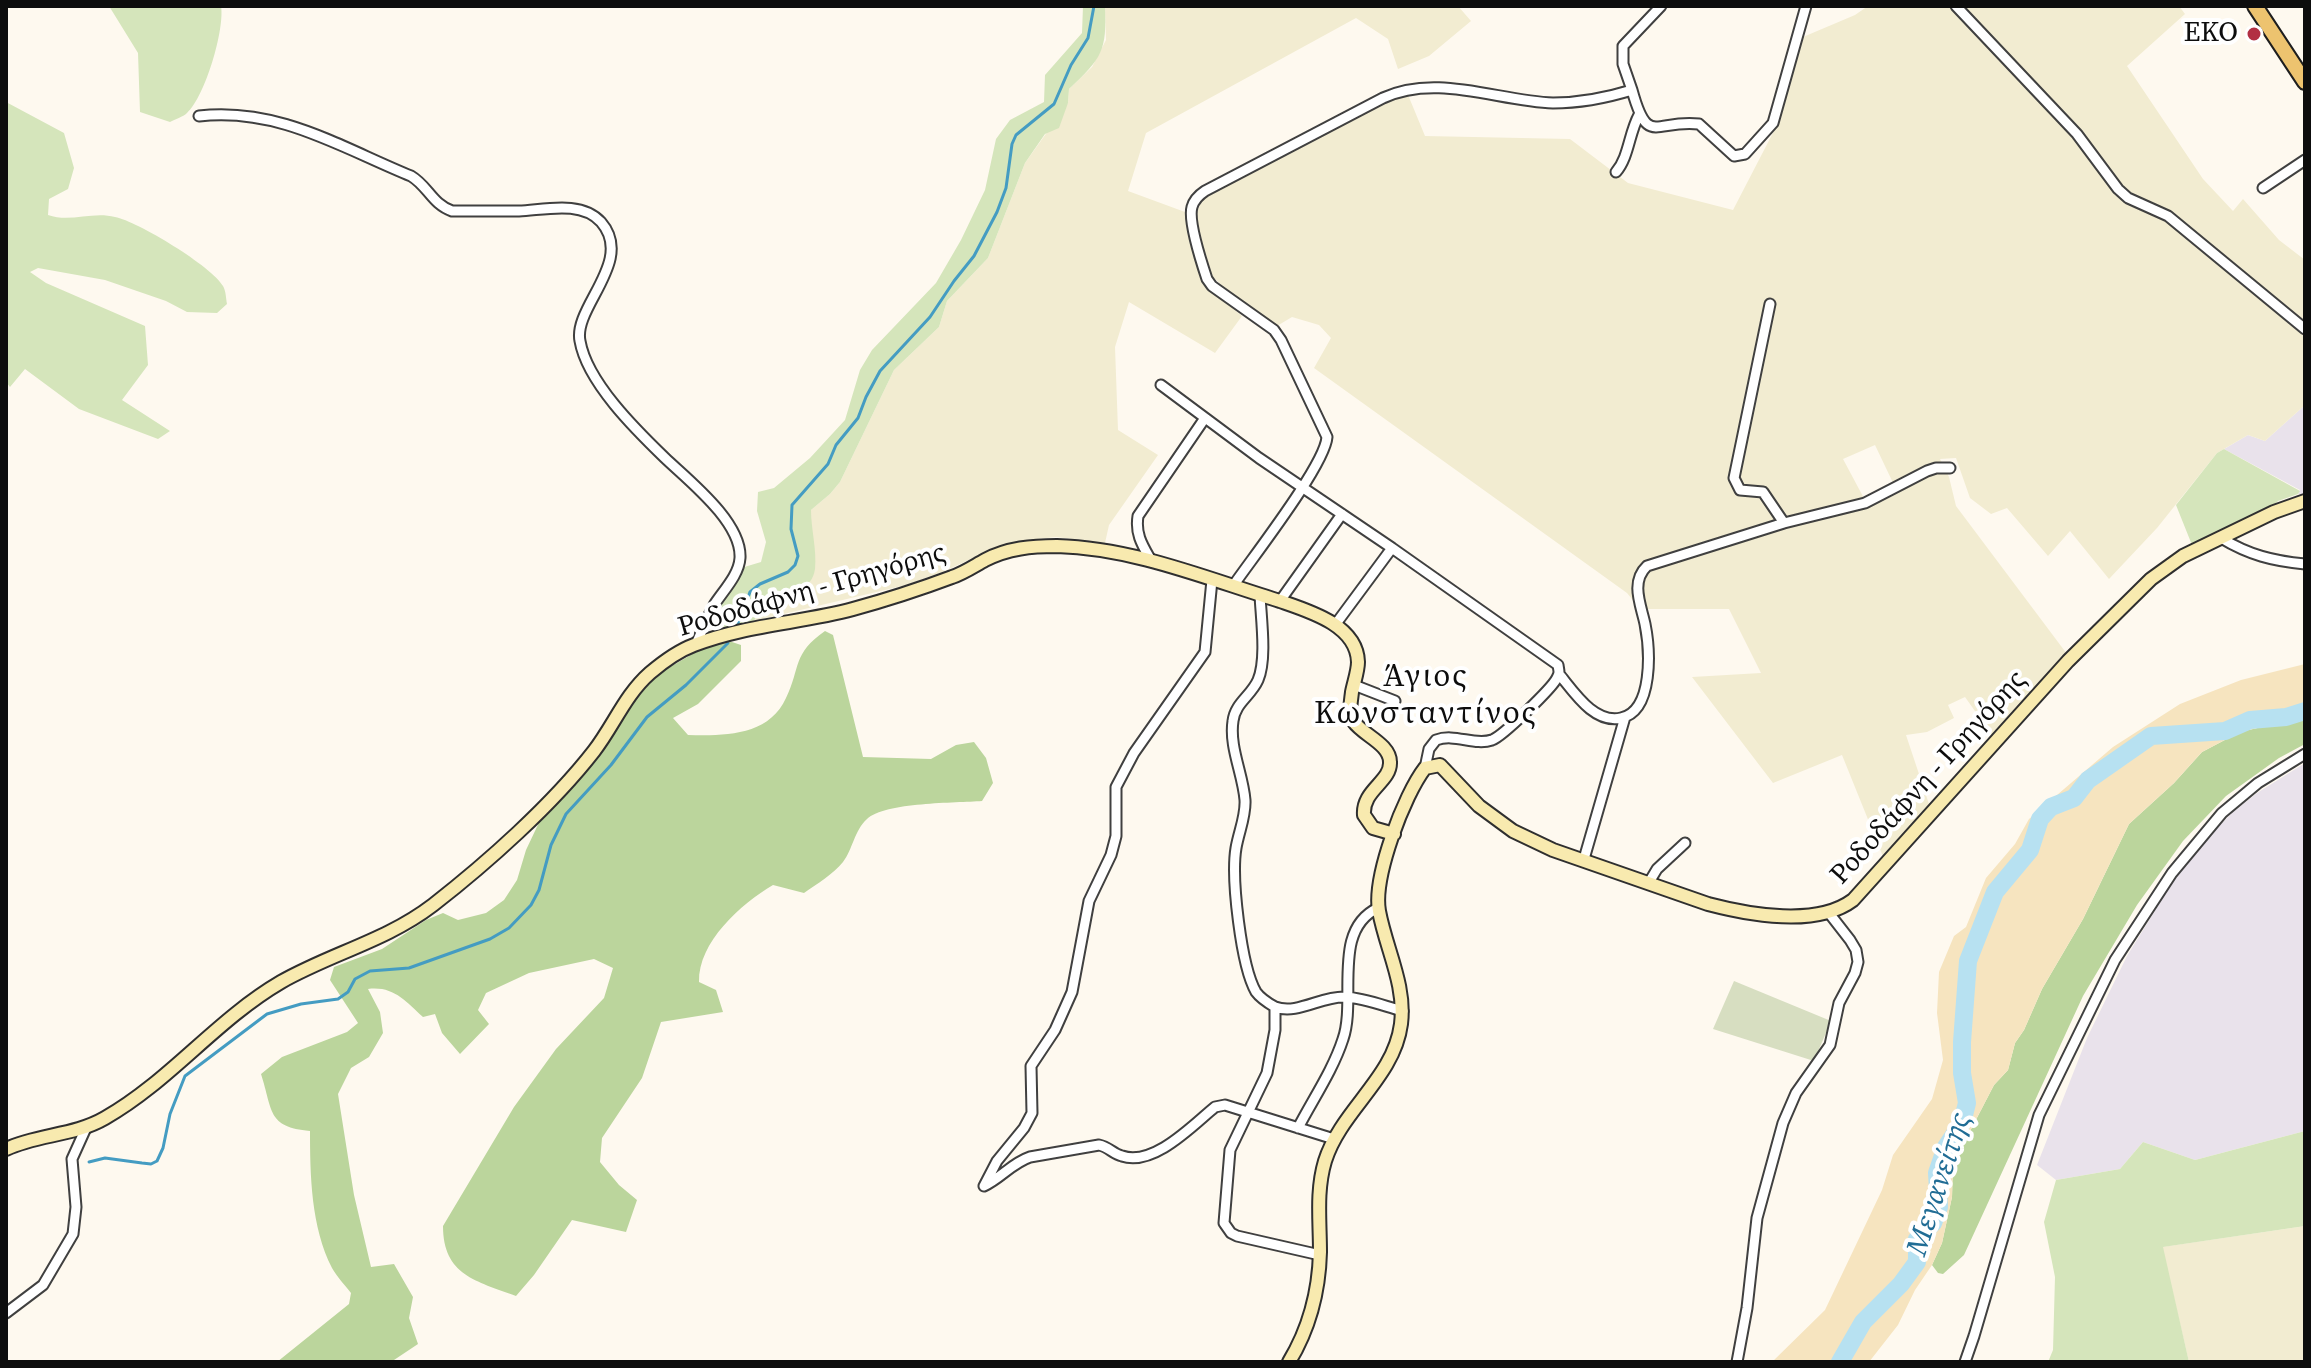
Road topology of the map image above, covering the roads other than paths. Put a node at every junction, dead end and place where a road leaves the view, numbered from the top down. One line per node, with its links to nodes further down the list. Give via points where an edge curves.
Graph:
1 (1661, 6): 6 (street, via 1623,46)
2 (1806, 6): 7 (street, via 1773,123 1745,154 1734,156 1699,124 1654,126)
3 (1956, 6): 13 (street, via 2077,134 2118,189 2168,216)
4 (2255, 6): 5 (main road)
5 (2305, 82)
6 (1632, 90): 7 (street); 17 (street, via 1551,103 1407,88 1200,195 1191,210 1207,279 1274,330 1326,430 1324,451)
7 (1639, 115): 10 (street)
8 (199, 116): 30 (street, via 235,114 281,121 411,176 452,211 568,209 602,223 610,254 582,320 583,355 617,405 710,499 738,541 738,566)
9 (2305, 160): 11 (street)
10 (1616, 172)
11 (2263, 188)
12 (1770, 304): 20 (street, via 1734,478 1740,490 1763,492)
13 (2305, 329)
14 (1161, 385): 15 (street)
15 (1205, 418): 17 (street); 23 (street, via 1138,516 1139,538)
16 (1950, 468): 20 (street, via 1927,471 1865,503)
17 (1302, 487): 19 (street); 26 (street)
18 (2305, 501): 21 (main road, Ροδοδάφνη - Γρηγόρης)
19 (1342, 514): 22 (street); 28 (street)
20 (1784, 523): 34 (street, via 1641,572 1638,599 1646,626 1648,669 1639,706)
21 (2221, 538): 24 (street, via 2252,555); 42 (main road, Ροδοδάφνη - Γρηγόρης, via 2183,556 2135,593 1853,900)
22 (1392, 548): 29 (street); 31 (street, via 1554,659)
23 (1152, 562): 25 (main road, Ροδοδάφνη - Γρηγόρης); 30 (main road, Ροδοδάφνη - Γρηγόρης, via 1092,549 1030,547 848,611)
24 (2305, 564)
25 (1212, 580): 26 (main road, Ροδοδάφνη - Γρηγόρης); 46 (street, via 1205,652 1116,787 1116,836 1089,901 1072,992 1031,1066 1032,1113 984,1186 1030,1157 1099,1145 1120,1156 1140,1155 1167,1147 1215,1107)
26 (1233, 586): 27 (main road, Ροδοδάφνη - Γρηγόρης)
27 (1260, 595): 28 (main road, Ροδοδάφνη - Γρηγόρης); 44 (street, via 1259,678 1239,703 1233,721 1245,800 1235,889 1252,982 1261,998)
28 (1280, 601): 29 (main road, Ροδοδάφνη - Γρηγόρης)
29 (1335, 625): 32 (main road, via 1356,652)
30 (696, 644): 47 (main road, Ροδοδάφνη - Γρηγόρης, via 639,684 577,771 509,840 432,906 375,941 315,965 255,998 123,1107)
31 (1559, 674): 34 (street, via 1597,714); 36 (street, via 1498,737 1480,742 1436,740)
32 (1354, 685): 33 (street); 37 (main road, via 1354,722 1384,748 1390,762 1366,799 1364,815 1373,828)
33 (1395, 701)
34 (1625, 717): 39 (street)
35 (2305, 754): 55 (street, via 2222,813 2172,873 2115,960 2039,1115)
36 (1425, 768): 37 (main road); 39 (main road, Ροδοδάφνη - Γρηγόρης, via 1440,765 1479,806 1513,831)
37 (1394, 834): 41 (main road)
38 (1685, 843): 40 (street)
39 (1584, 859): 40 (main road, Ροδοδάφνη - Γρηγόρης)
40 (1648, 884): 42 (main road, Ροδοδάφνη - Γρηγόρης, via 1734,911)
41 (1378, 908): 43 (street, via 1356,927); 45 (main road)
42 (1829, 913): 54 (street, via 1856,950 1858,962 1836,1010 1830,1045 1796,1093 1783,1123 1757,1218)
43 (1347, 997): 44 (street, via 1294,1010); 45 (street); 48 (street, via 1342,1043)
44 (1275, 1007): 46 (street, via 1270,1062)
45 (1403, 1011): 49 (main road, via 1393,1054)
46 (1249, 1111): 48 (street); 51 (street, via 1230,1150 1226,1228 1237,1236)
47 (86, 1128): 50 (main road, Ροδοδάφνη - Γρηγόρης); 52 (street, via 72,1159 73,1234 43,1285)
48 (1298, 1128): 49 (street)
49 (1334, 1139): 51 (main road, via 1319,1191)
50 (6, 1149)
51 (1320, 1255): 53 (main road, via 1308,1325)
52 (6, 1313)
53 (1289, 1362)
54 (1737, 1362)
55 (1965, 1362)

